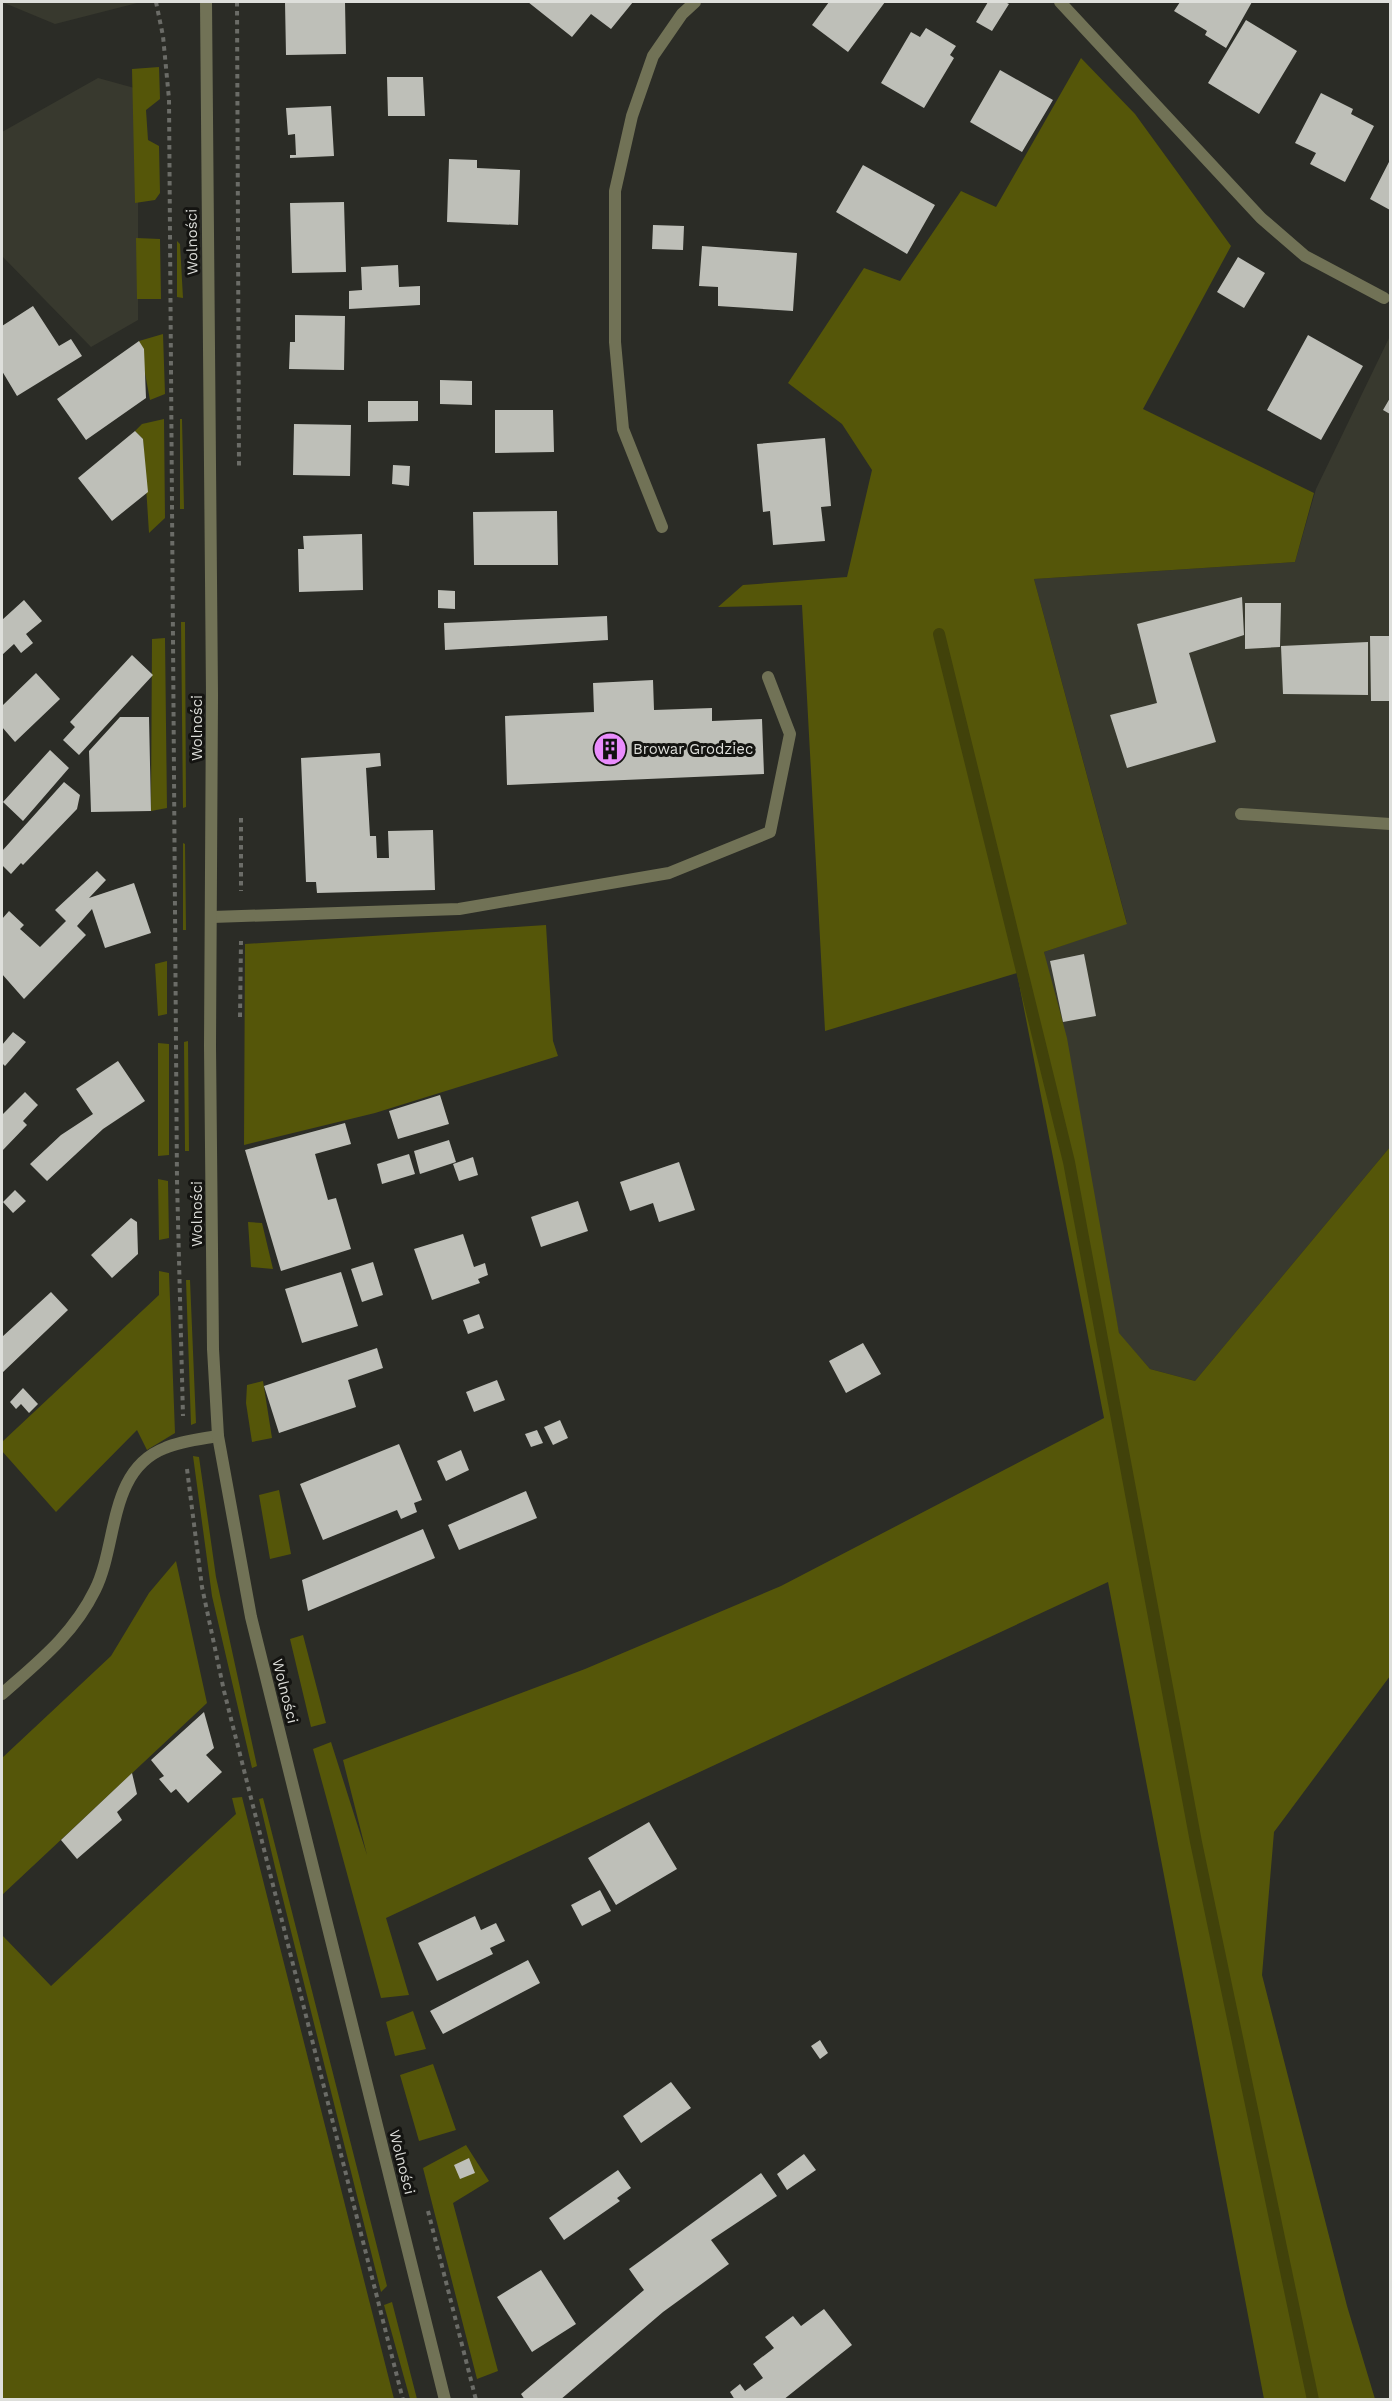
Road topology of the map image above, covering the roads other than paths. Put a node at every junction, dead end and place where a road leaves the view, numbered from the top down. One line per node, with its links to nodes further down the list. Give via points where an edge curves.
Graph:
1 (206, 2): 9 (street, Wolności)
2 (695, 2): 5 (street, via 653,56 632,116 615,191 615,342 623,429)
3 (1060, 2): 4 (street, via 1261,218 1305,256)
4 (1384, 298)
5 (662, 527)
6 (768, 677): 9 (street, via 790,734 770,832 669,873 459,909)
7 (1241, 814): 8 (street)
8 (1390, 824)
9 (212, 917): 10 (street, Wolności, via 213,1349)
10 (218, 1436): 11 (street, via 163,1448 138,1467 121,1494 96,1589 66,1637); 12 (street, Wolności, via 251,1617)
11 (2, 1694)
12 (445, 2400)

